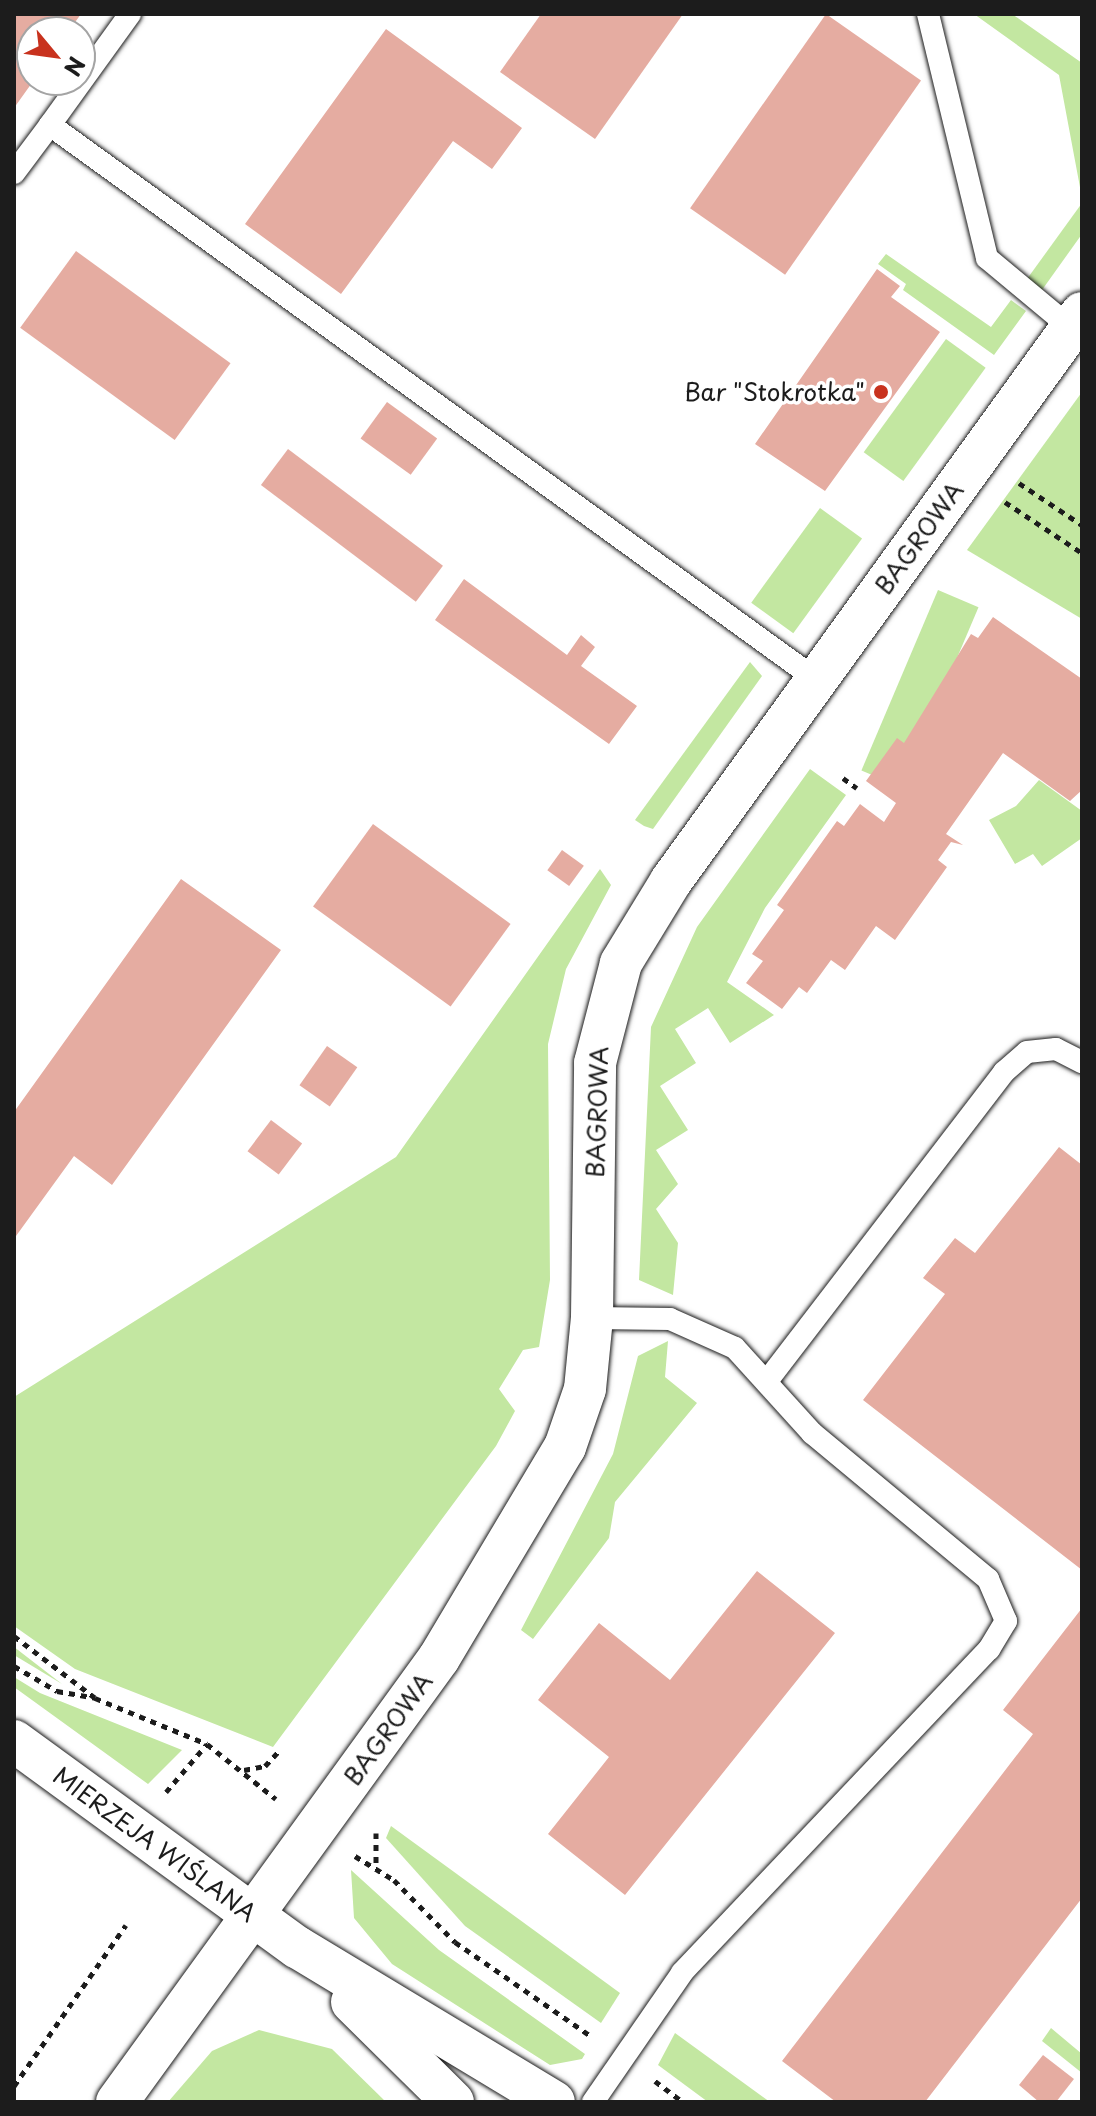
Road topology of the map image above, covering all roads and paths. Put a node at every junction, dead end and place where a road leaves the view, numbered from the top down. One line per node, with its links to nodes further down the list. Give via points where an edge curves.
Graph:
1 (130, 14): 3 (lane)
2 (928, 14): 5 (lane, via 987,258)
3 (50, 125): 4 (lane); 10 (lane)
4 (14, 173)
5 (1077, 320): 6 (street, BAGROWA)
6 (965, 474): 9 (path); 10 (street, BAGROWA)
7 (1010, 477): 8 (path)
8 (1082, 525)
9 (1082, 553)
10 (817, 680): 14 (street, BAGROWA, via 650,911 603,1015 595,1063)
11 (843, 778): 12 (path)
12 (857, 788)
13 (1082, 1062): 15 (lane, via 1056,1049 1027,1052 1004,1072)
14 (592, 1318): 15 (lane, via 670,1319 701,1329 735,1348); 28 (street, BAGROWA, via 585,1389 535,1505 439,1658)
15 (767, 1381): 37 (lane, via 812,1433 988,1579 1006,1621 989,1649 682,1973)
16 (14, 1636): 18 (path)
17 (14, 1666): 18 (path, via 57,1691)
18 (95, 1698): 20 (path)
19 (14, 1741): 28 (street, MIERZEJA WIŚLANA)
20 (207, 1744): 22 (path); 24 (path)
21 (280, 1750): 22 (path, via 265,1766)
22 (243, 1770): 23 (path)
23 (260, 1788)
24 (165, 1793)
25 (381, 1823): 27 (path, via 373,1838)
26 (353, 1855): 27 (path)
27 (376, 1867): 31 (path, via 455,1942)
28 (253, 1915): 30 (street, MIERZEJA WIŚLANA); 34 (street, BAGROWA)
29 (126, 1925): 33 (path)
30 (297, 1947): 35 (street, MIERZEJA WIŚLANA); 36 (street, MIERZEJA WIŚLANA)
31 (593, 2037)
32 (650, 2078): 38 (path)
33 (14, 2086)
34 (117, 2102)
35 (453, 2102)
36 (554, 2102)
37 (593, 2102)
38 (683, 2102)

